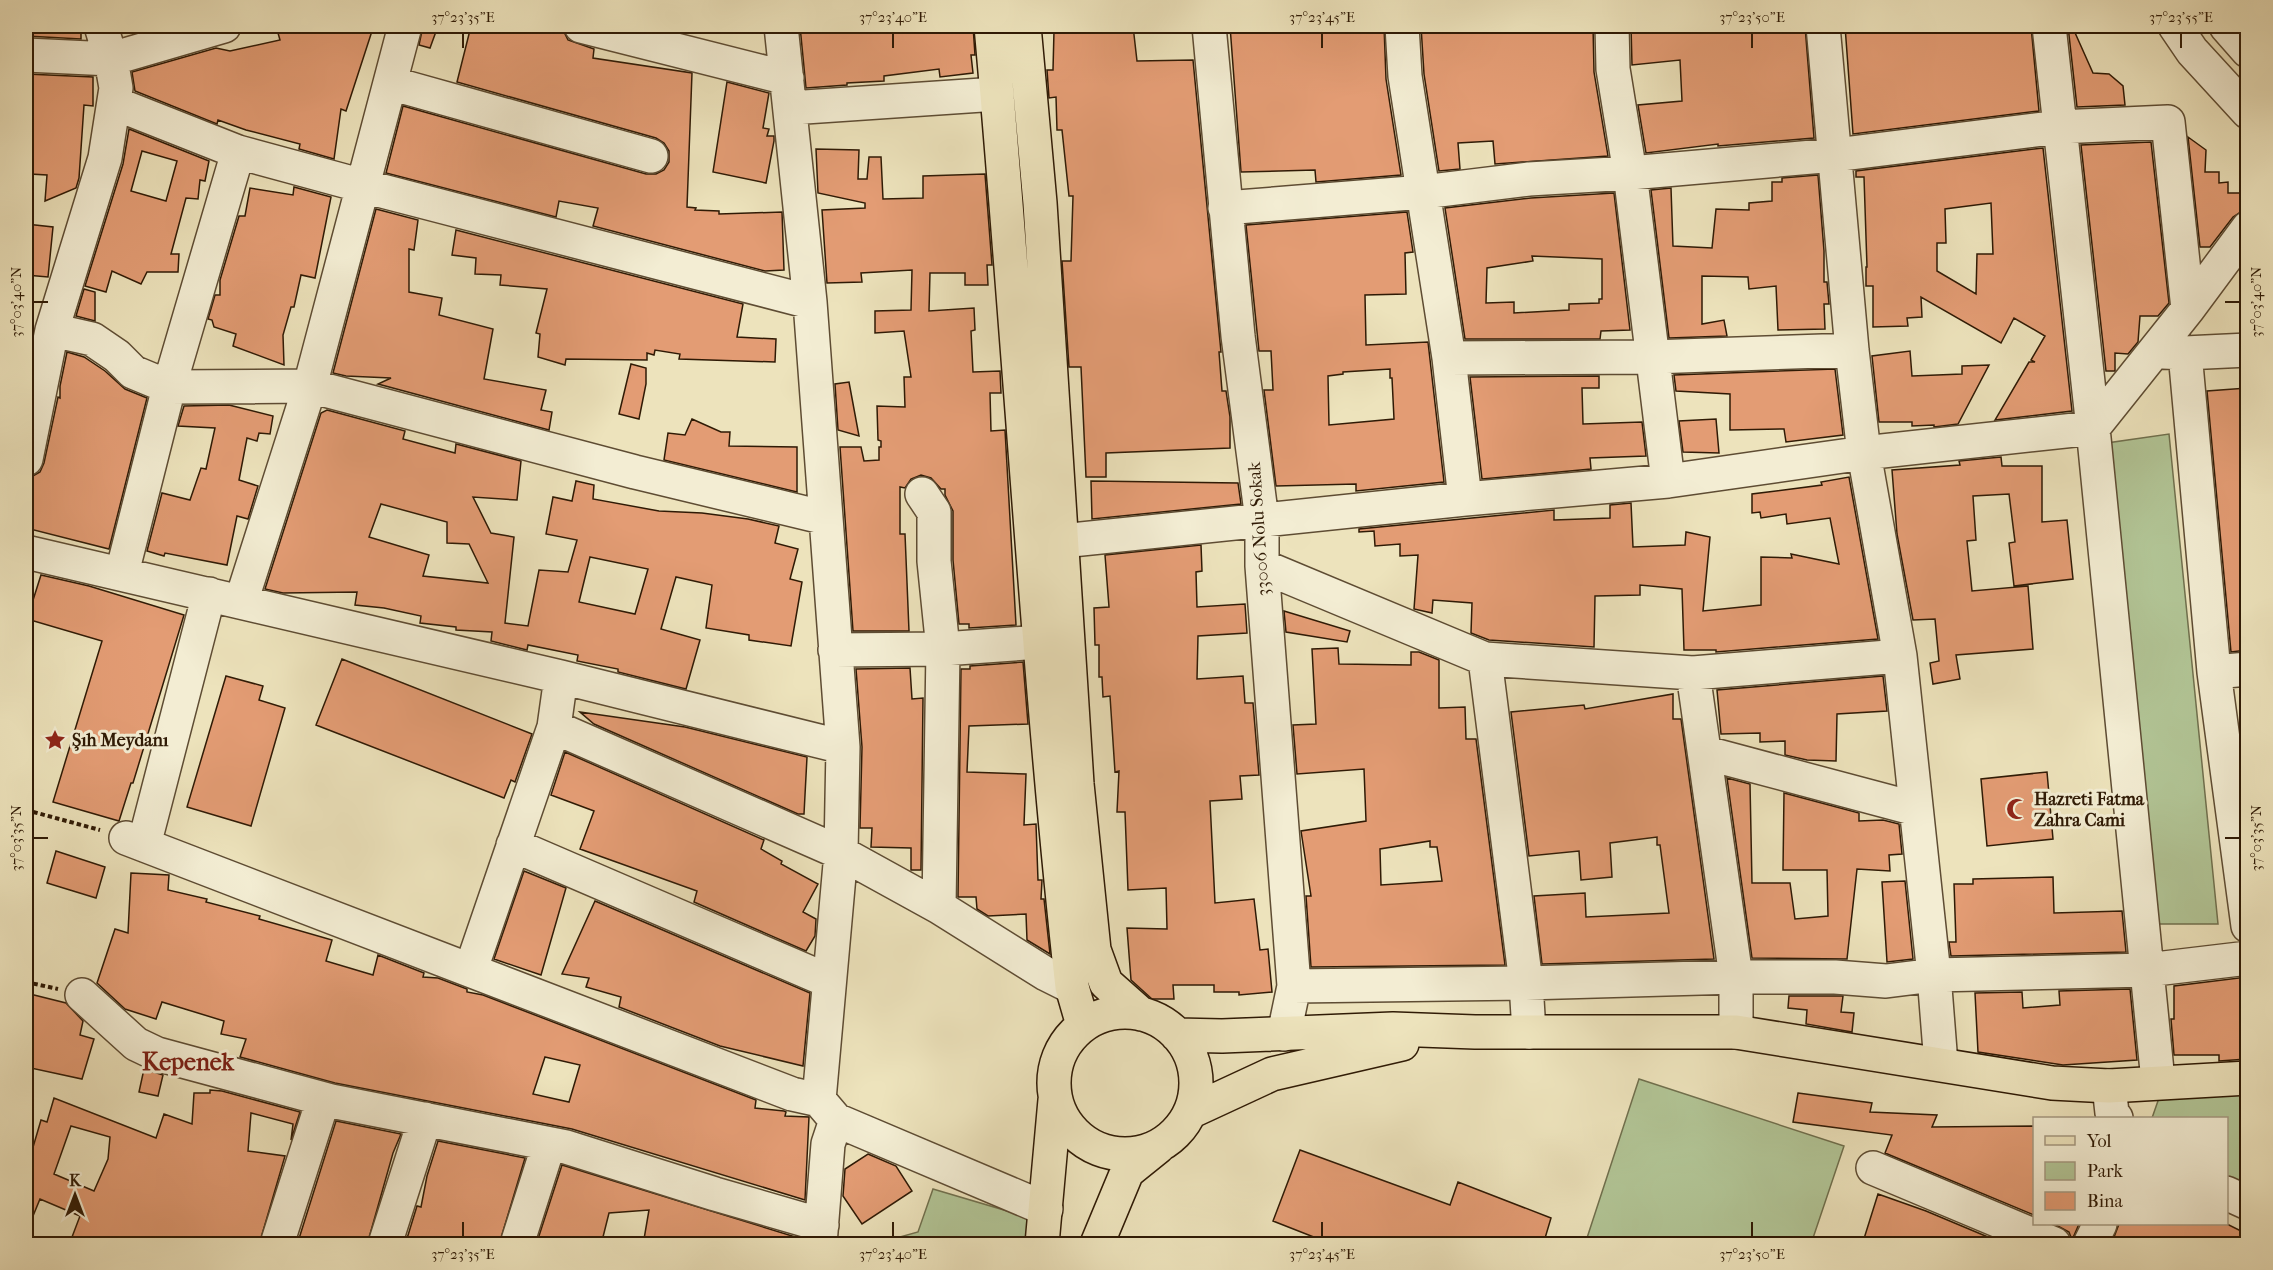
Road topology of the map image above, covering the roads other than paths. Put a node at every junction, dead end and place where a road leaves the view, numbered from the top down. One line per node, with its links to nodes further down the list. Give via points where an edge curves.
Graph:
1 (101, 26): 18 (street)
2 (224, 26): 18 (street)
3 (405, 26): 19 (street)
4 (581, 26): 15 (street)
5 (781, 26): 20 (street)
6 (991, 26): 21 (main road)
7 (1024, 26): 52 (main road)
8 (1209, 26): 31 (street, 33006 Nolu Sokak)
9 (1402, 26): 30 (street, via 1404,76)
10 (1612, 26): 28 (street, via 1613,69)
11 (1823, 26): 26 (street)
12 (2049, 26): 24 (street)
13 (2175, 26): 23 (street, via 2192,51)
14 (2226, 26): 16 (street)
15 (676, 38): 20 (street)
16 (2247, 51)
17 (26, 55): 18 (street)
18 (111, 59): 22 (street, via 116,88)
19 (390, 83): 27 (street); 29 (street)
20 (788, 93): 21 (street); 33 (street)
21 (997, 94): 58 (main road)
22 (114, 103): 25 (street); 35 (street, via 105,158)
23 (2247, 112)
24 (2059, 127): 26 (street); 34 (street, via 2168,122); 44 (street)
25 (238, 152): 29 (street); 43 (street)
26 (1835, 155): 28 (street); 36 (street)
27 (651, 156)
28 (1630, 173): 30 (street, via 1529,179); 40 (street)
29 (363, 186): 33 (street); 42 (street)
30 (1423, 192): 31 (street); 41 (street)
31 (1226, 208): 51 (street, 33006 Nolu Sokak)
32 (2247, 228): 34 (street)
33 (810, 302): 50 (street)
34 (2188, 309): 38 (street)
35 (52, 330): 43 (street, via 92,339 133,372); 46 (street)
36 (1852, 350): 40 (street); 45 (street)
37 (2247, 350): 39 (street)
38 (2152, 351): 39 (street); 44 (street)
39 (2185, 353): 64 (street)
40 (1652, 357): 41 (street); 47 (street)
41 (1449, 358): 49 (street)
42 (310, 386): 43 (street); 50 (street); 57 (street)
43 (169, 387): 55 (street)
44 (2093, 428): 45 (street); 77 (street)
45 (1864, 453): 47 (street); 61 (street)
46 (26, 459)
47 (1668, 481): 49 (street)
48 (922, 494): 59 (street, via 934,512 934,561)
49 (1464, 499): 51 (street)
50 (826, 518): 60 (street)
51 (1262, 520): 52 (street); 54 (street, 33006 Nolu Sokak)
52 (1062, 541): 85 (main road, via 1077,784 1094,950 1106,983)
53 (26, 552): 55 (street)
54 (1262, 566): 62 (street); 82 (street, 33006 Nolu Sokak)
55 (122, 573): 56 (street)
56 (209, 594): 57 (street); 76 (street, via 135,841)
57 (241, 602): 66 (street)
58 (1040, 642): 59 (street); 83 (main road)
59 (943, 648): 60 (street); 73 (street)
60 (835, 650): 68 (street)
61 (1900, 656): 65 (street); 70 (street)
62 (1485, 659): 65 (street); 81 (street)
63 (2247, 669): 64 (street)
64 (2214, 672): 74 (street)
65 (1693, 673): 69 (street)
66 (561, 677): 67 (street); 68 (street)
67 (554, 727): 71 (street); 72 (street)
68 (843, 747): 72 (street)
69 (1706, 753): 70 (street); 79 (street)
70 (1916, 809): 78 (street)
71 (513, 844): 76 (street); 80 (street)
72 (841, 853): 73 (street); 80 (street)
73 (939, 907): 83 (street)
74 (2247, 926)
75 (2247, 958): 77 (street)
76 (471, 969): 98 (street)
77 (2147, 969): 78 (street); 94 (street)
78 (1934, 975): 79 (street, via 1886,981); 92 (street)
79 (1736, 977): 81 (street); 89 (street)
80 (829, 981): 98 (street)
81 (1526, 983): 82 (street); 88 (street)
82 (1294, 986): 90 (street, 33006 Nolu Sokak)
83 (1072, 987): 86 (main road)
84 (82, 995): 96 (street, via 136,1044 157,1054)
85 (1141, 1014): 86 (main road, via 1121,1012); 91 (main road, via 1161,1022)
86 (1083, 1025): 97 (main road, via 1064,1046 1054,1072)
87 (1475, 1032): 88 (main road); 90 (main road, via 1393,1029); 99 (main road, via 1402,1044 1272,1074)
88 (1528, 1032): 89 (main road)
89 (1736, 1032): 92 (main road)
90 (1284, 1034): 91 (main road)
91 (1177, 1035): 99 (main road, via 1196,1072 1196,1093)
92 (1941, 1064): 95 (main road, via 2052,1083)
93 (2247, 1077): 94 (main road)
94 (2158, 1081): 95 (main road)
95 (2109, 1086): 100 (street)
96 (323, 1100): 101 (street); 110 (street)
97 (1055, 1100): 103 (main road, via 1078,1137 1096,1149 1118,1154); 107 (main road)
98 (828, 1110): 107 (street); 109 (street)
99 (1190, 1112): 103 (main road, via 1178,1131)
100 (2115, 1117)
101 (425, 1119): 102 (street); 111 (street)
102 (549, 1143): 109 (street); 112 (street)
103 (1161, 1145): 114 (main road, via 1127,1172)
104 (1873, 1168): 115 (street)
105 (2228, 1194): 106 (street)
106 (2247, 1203)
107 (1046, 1209): 113 (main road)
108 (2100, 1225): 116 (street)
109 (821, 1235)
110 (277, 1245)
111 (385, 1245)
112 (517, 1245)
113 (1042, 1245)
114 (1097, 1245)
115 (2054, 1245)
116 (2090, 1245)

